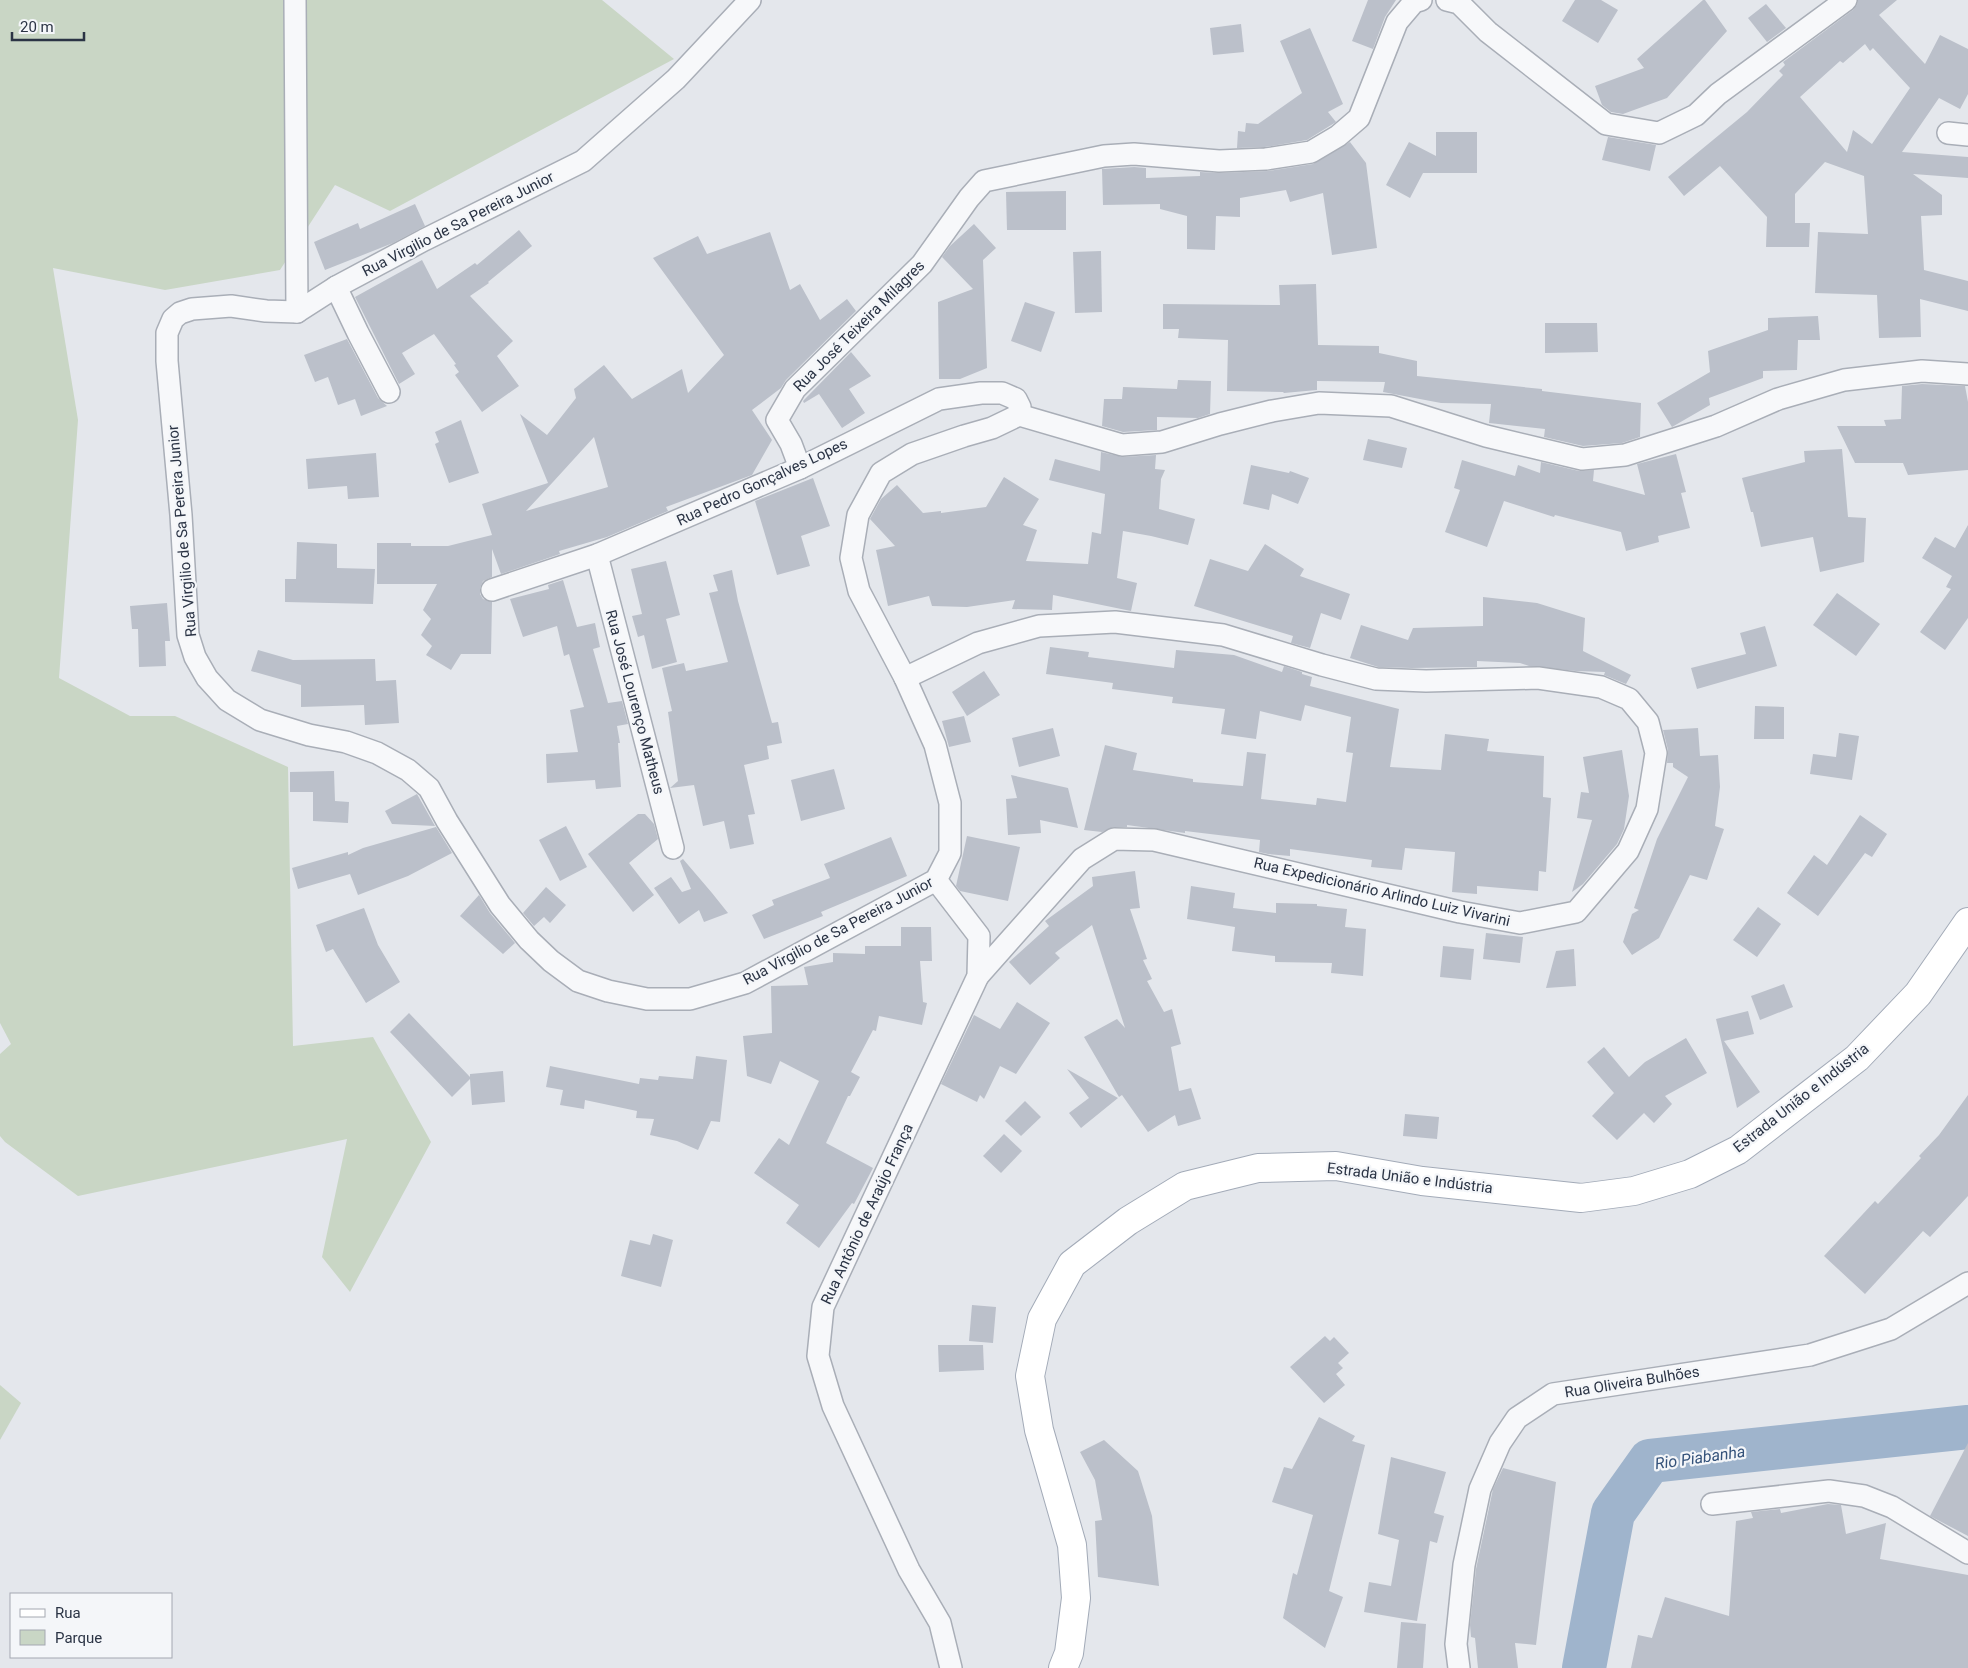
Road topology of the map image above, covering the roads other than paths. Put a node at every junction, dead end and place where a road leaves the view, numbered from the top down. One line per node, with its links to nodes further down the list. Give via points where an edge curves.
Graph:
1 (295, 0): 7 (street)
2 (750, 0): 6 (street, Rua Virgilio de Sa Pereira Junior, via 676,79 583,161)
3 (1421, 0): 11 (street, Rua José Teixeira Milagres, via 1414,2 1397,22 1360,118 1311,152 1266,159 1219,161 1134,154 1104,156 984,181 922,264 795,389 777,420)
4 (1846, 0): 5 (street, via 1718,94 1696,115 1659,133 1606,124 1494,38)
5 (1453, 2)
6 (336, 286): 7 (street, Rua Virgilio de Sa Pereira Junior); 9 (street)
7 (297, 312): 16 (street, Rua Virgilio de Sa Pereira Junior, via 231,306 192,309 173,319 168,333 188,635 207,678 227,700 260,720 346,742 377,753 408,770 429,788 500,905 529,940 578,981 608,991 647,999 690,999 745,983)
8 (1968, 374): 10 (street, via 1922,371 1844,380 1778,399 1716,426 1657,446 1625,455 1582,459 1486,436 1391,406 1319,403 1272,411 1162,442 1122,445)
9 (389, 392)
10 (1019, 415): 11 (street, Rua Pedro Gonçalves Lopes, via 1016,399 1002,393 939,398); 14 (street, Rua Virgilio de Sa Pereira Junior, via 992,428 912,454 881,473 858,515 851,558 858,591)
11 (800, 468): 12 (street, Rua Pedro Gonçalves Lopes)
12 (597, 555): 13 (street, Rua Pedro Gonçalves Lopes); 15 (street, Rua José Lourenço Matheus)
13 (492, 590)
14 (905, 678): 16 (street, Rua Virgilio de Sa Pereira Junior, via 935,745 950,803 950,853); 18 (street, Rua Expedicionário Arlindo Luiz Vivarini, via 978,643 1039,626 1115,622 1223,636 1376,679 1538,678 1601,687 1629,699 1648,722 1656,753 1647,808 1628,851 1576,912 1520,923 1460,912 1154,840 1114,839 1082,860)
15 (673, 848)
16 (936, 880): 18 (street, Rua Antônio de Araújo França, via 979,936)
17 (1968, 922): 23 (main road, Estrada União e Indústria, via 1918,994 1857,1058 1738,1150 1690,1174 1634,1192 1581,1198 1422,1180 1336,1166 1258,1168 1186,1186 1128,1221 1072,1264 1042,1319 1030,1376 1038,1430 1072,1545 1076,1598 1069,1653)
18 (978, 976): 22 (street, Rua Antônio de Araújo França, via 823,1308 818,1356 833,1406 909,1570 940,1623)
19 (1968, 1282): 24 (street, Rua Oliveira Bulhões, via 1891,1328 1810,1355 1553,1394 1517,1418 1500,1443 1480,1489 1464,1566 1456,1644)
20 (1712, 1504): 21 (street, via 1829,1491 1864,1496 1892,1507)
21 (1968, 1553)
22 (951, 1668)
23 (1063, 1668)
24 (1460, 1668)

